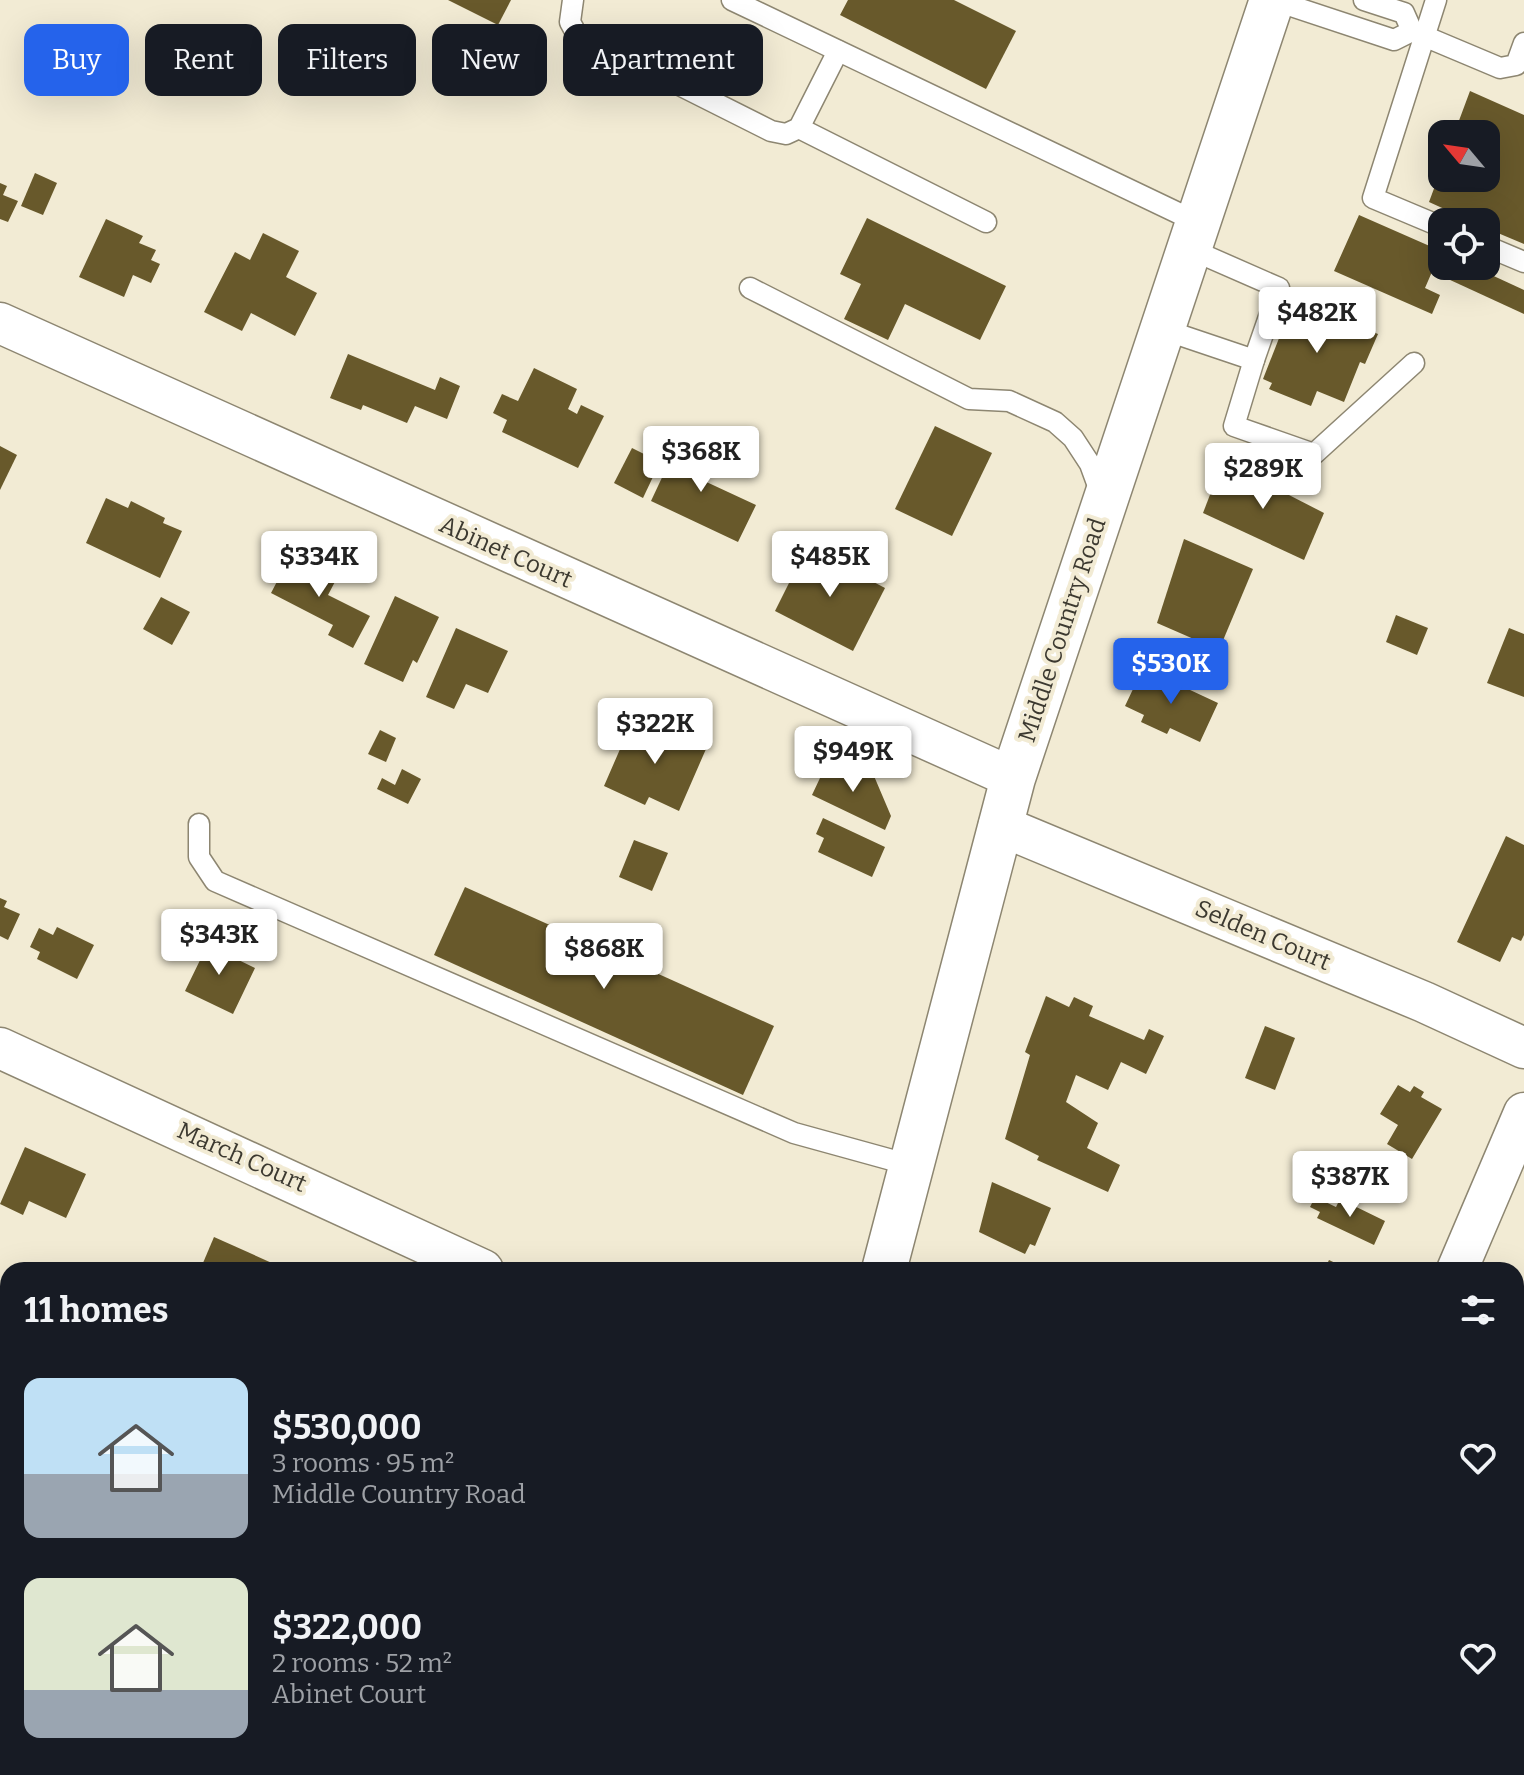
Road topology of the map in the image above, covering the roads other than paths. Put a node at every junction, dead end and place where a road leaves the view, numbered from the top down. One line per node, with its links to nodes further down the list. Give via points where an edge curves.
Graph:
1 (573, 0): 10 (lane, via 570,22 576,33 771,131 786,134)
2 (732, 0): 8 (lane)
3 (1273, 0): 6 (lane, via 1394,40); 13 (main road, Middle Country Road)
4 (1364, 0): 6 (lane, via 1404,13)
5 (1436, 0): 6 (lane)
6 (1419, 34): 9 (lane, via 1500,68); 11 (lane, via 1373,198)
7 (1524, 43): 9 (lane)
8 (838, 51): 10 (lane); 13 (lane)
9 (1520, 67)
10 (799, 128): 12 (lane)
11 (1428, 221)
12 (986, 222)
13 (1195, 236): 18 (main road, Middle Country Road); 19 (lane, via 1279,288)
14 (1500, 252): 15 (lane)
15 (1524, 262)
16 (750, 288): 21 (lane, via 969,399 1009,401 1055,422 1090,464)
17 (0, 323): 22 (street, Abinet Court)
18 (1162, 329): 19 (lane); 21 (main road, Middle Country Road)
19 (1254, 360): 20 (lane, via 1234,426 1314,454)
20 (1414, 363)
21 (1104, 502): 22 (main road, Middle Country Road)
22 (1013, 778): 24 (main road, Middle Country Road)
23 (199, 824): 28 (lane, via 199,857 215,881 794,1133)
24 (999, 825): 26 (street, Selden Court); 28 (main road, Middle Country Road)
25 (0, 1048): 29 (street, March Court)
26 (1524, 1048)
27 (1524, 1113): 31 (street)
28 (910, 1165): 30 (main road, Middle Country Road)
29 (466, 1262)
30 (886, 1262)
31 (1460, 1262)

